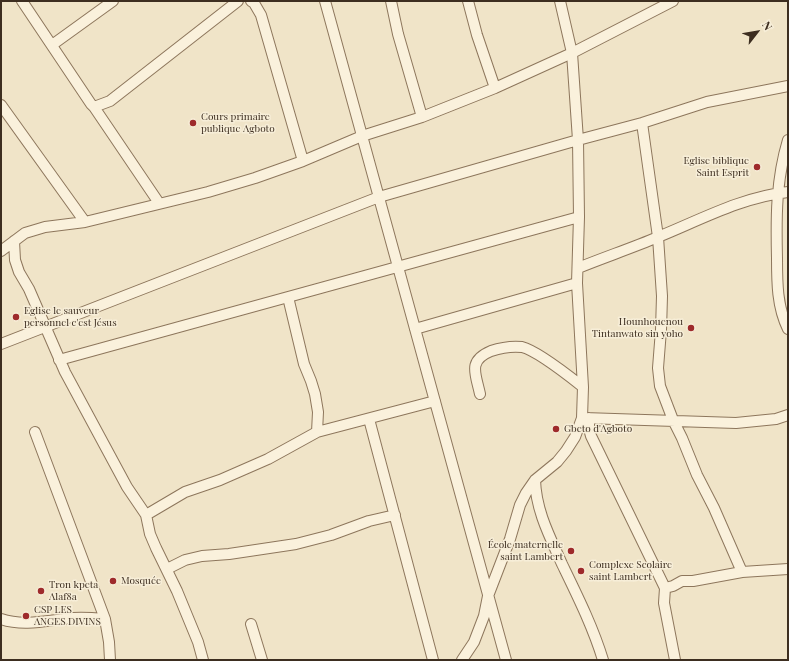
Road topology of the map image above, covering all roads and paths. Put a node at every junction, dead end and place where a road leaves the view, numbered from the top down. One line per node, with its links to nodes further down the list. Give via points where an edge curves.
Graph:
1 (22, 1): 10 (street)
2 (113, 1): 10 (street)
3 (238, 1): 15 (street, via 110,101)
4 (251, 1): 21 (street, via 261,15)
5 (325, 1): 18 (street)
6 (391, 1): 16 (street)
7 (468, 1): 13 (street)
8 (560, 1): 11 (street)
9 (673, 1): 11 (street)
10 (52, 45): 15 (street)
11 (572, 53): 13 (street); 19 (street)
12 (788, 86): 17 (street, via 707,102)
13 (495, 88): 16 (street)
14 (1, 105): 27 (street)
15 (94, 107): 25 (street)
16 (422, 117): 18 (street)
17 (642, 123): 19 (street); 28 (street)
18 (362, 136): 21 (street); 24 (street)
19 (578, 140): 24 (street); 26 (street)
20 (788, 140): 23 (street)
21 (303, 161): 25 (street, via 255,178)
22 (788, 192): 23 (street)
23 (777, 193): 28 (street, via 716,212); 37 (street, via 778,294)
24 (379, 197): 31 (street); 35 (street)
25 (160, 204): 27 (street)
26 (579, 217): 31 (street); 32 (street)
27 (85, 222): 29 (street, via 46,227 25,233)
28 (658, 238): 32 (street); 46 (street, via 662,296 658,368 660,386)
29 (14, 241): 30 (street); 35 (street, via 15,260 19,272)
30 (1, 251)
31 (398, 267): 34 (street); 36 (street)
32 (578, 268): 33 (street)
33 (577, 283): 36 (street); 40 (street)
34 (288, 297): 39 (street); 48 (street, via 304,364 315,394 318,412)
35 (45, 327): 38 (street); 39 (street)
36 (415, 329): 42 (street)
37 (788, 330)
38 (1, 344)
39 (59, 360): 50 (street, via 106,449)
40 (583, 387): 41 (street, via 562,370 528,350 514,347 496,349 478,359 474,367); 44 (street)
41 (480, 394)
42 (435, 401): 45 (street); 56 (street)
43 (788, 415): 46 (street, via 776,419 736,423)
44 (585, 418): 46 (street); 49 (street, via 566,451); 55 (street, via 591,436)
45 (370, 419): 48 (street); 51 (street)
46 (673, 420): 54 (street)
47 (35, 432): 58 (street)
48 (317, 432): 50 (street, via 268,459 185,492)
49 (536, 480): 56 (street, via 520,505); 66 (street, via 539,509 547,532 586,616)
50 (146, 515): 52 (street, via 150,534)
51 (395, 515): 52 (street, via 296,544 202,556 185,560); 63 (street)
52 (167, 569): 61 (street)
53 (788, 569): 54 (street)
54 (742, 572): 55 (street, via 682,581)
55 (665, 588): 67 (street, via 664,603)
56 (488, 596): 64 (street, via 474,642); 65 (street)
57 (1, 619): 58 (street, via 21,623 75,618)
58 (104, 619): 60 (street)
59 (251, 624): 62 (street)
60 (110, 660)
61 (203, 660)
62 (262, 660)
63 (433, 660)
64 (462, 660)
65 (506, 660)
66 (603, 660)
67 (675, 660)

